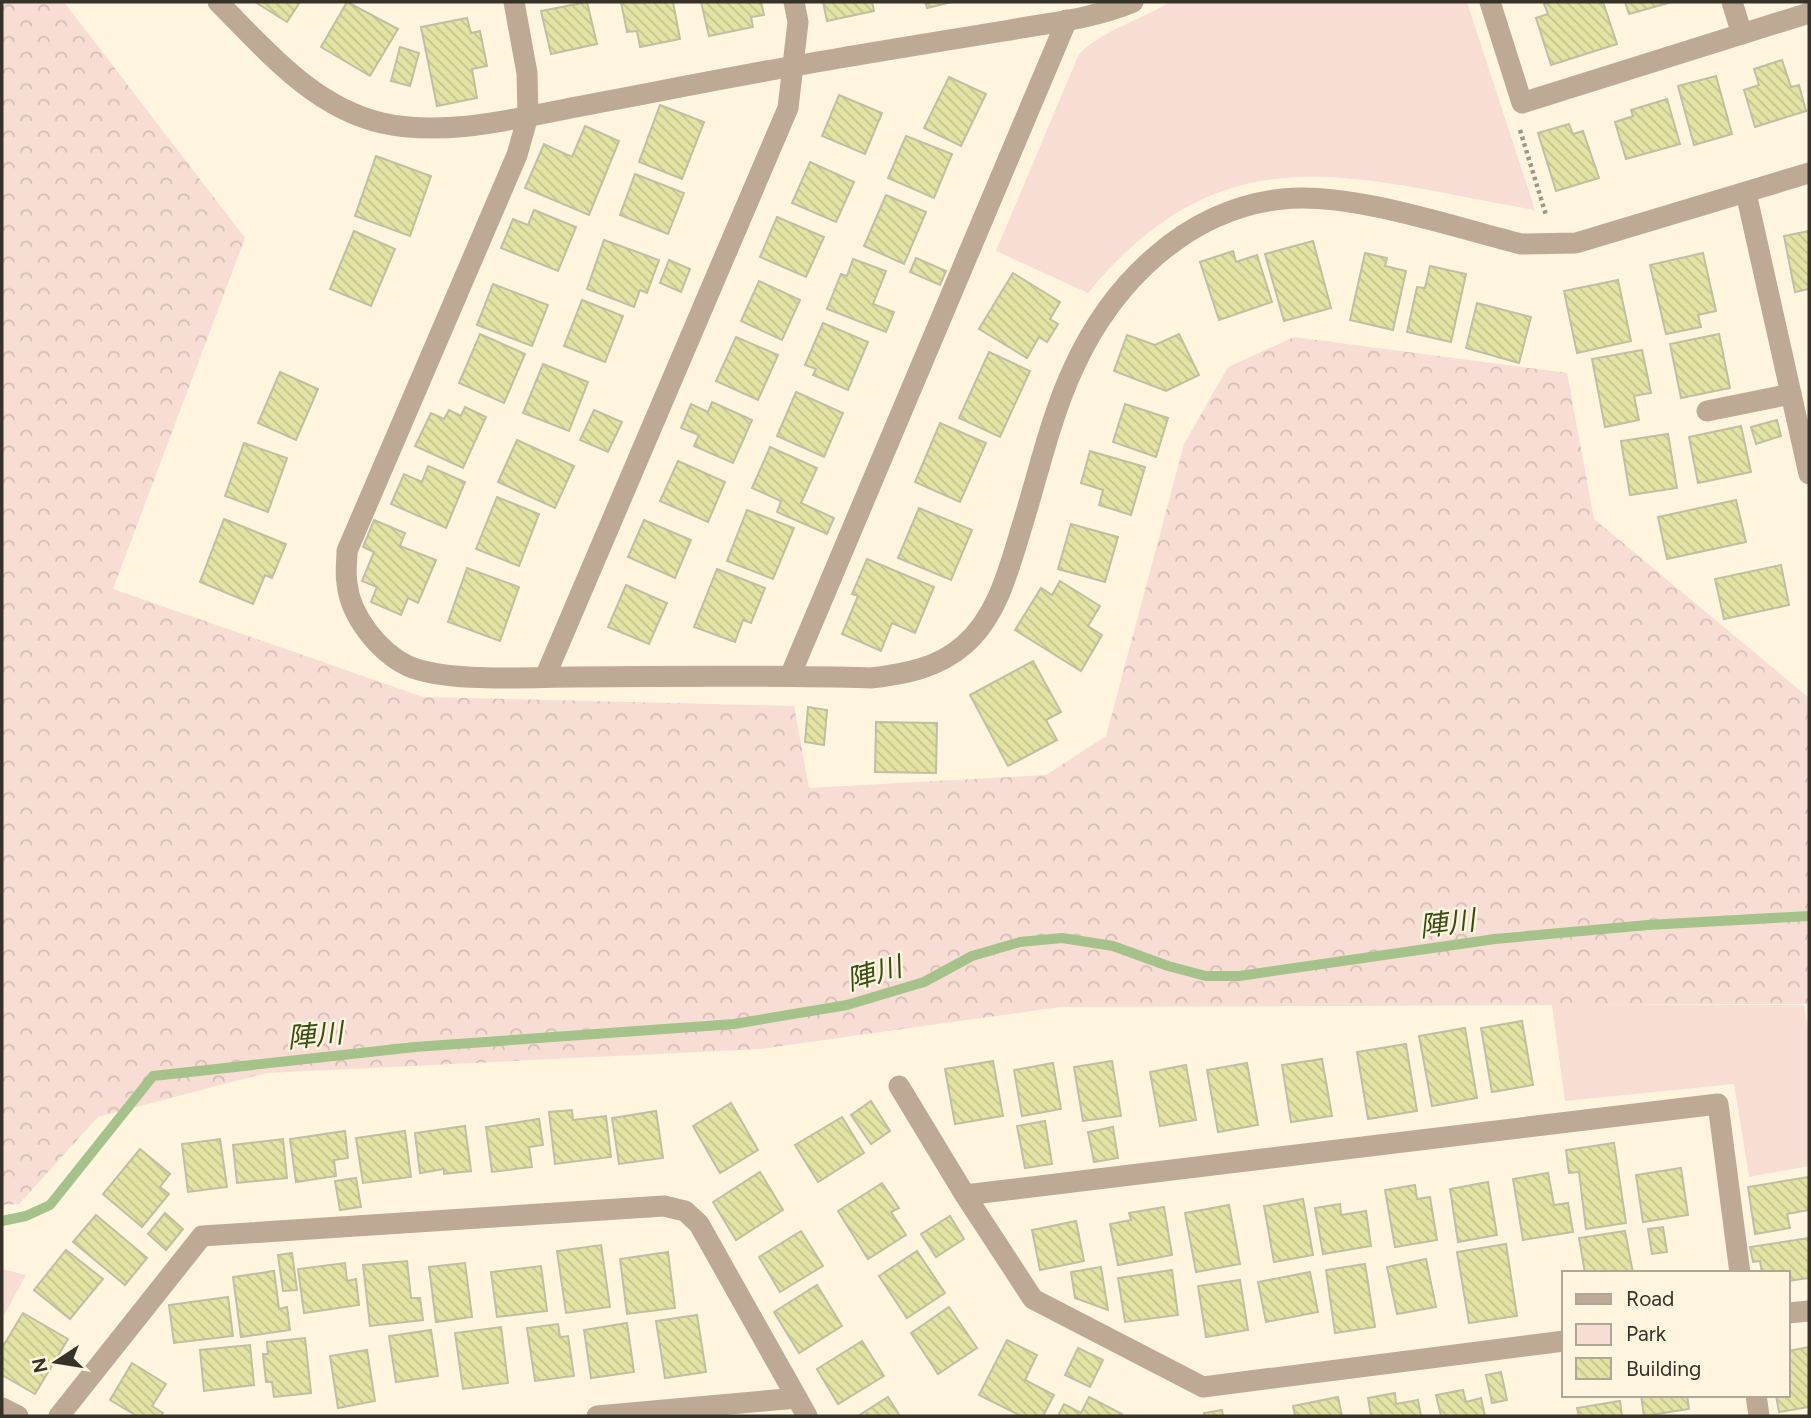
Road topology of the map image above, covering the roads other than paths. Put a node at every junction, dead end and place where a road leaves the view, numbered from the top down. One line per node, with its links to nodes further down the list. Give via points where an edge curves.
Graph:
1 (218, 2): 11 (street, via 289,73 352,114 428,128)
2 (514, 2): 11 (street, via 527,73)
3 (794, 2): 10 (street, via 798,22)
4 (1133, 2): 8 (street)
5 (1490, 2): 9 (street, via 1522,103)
6 (1732, 2): 9 (street)
7 (1809, 13): 9 (street)
8 (1067, 20): 10 (street); 17 (street)
9 (1742, 34)
10 (795, 66): 11 (street); 18 (street, via 788,108)
11 (528, 116): 18 (street, via 517,155 348,551 346,584 354,610 368,631 384,650 409,666 463,676)
12 (1809, 173): 13 (street)
13 (1746, 193): 14 (street); 17 (street, via 1609,235 1550,246 1521,244 1318,198 1253,204 1199,226 1142,268 1116,296 1074,366 1010,566 995,603 973,636 946,659 897,675)
14 (1791, 394): 15 (street); 16 (street)
15 (1707, 411)
16 (1809, 474)
17 (790, 676): 18 (street)
18 (545, 677)
19 (899, 1086): 20 (street)
20 (965, 1195): 21 (street, via 1718,1104); 24 (street, via 1033,1299 1203,1387)
21 (1740, 1271)
22 (1809, 1311): 23 (street)
23 (1790, 1313)
24 (1562, 1341)
25 (1756, 1397): 31 (street)
26 (802, 1407): 29 (street, via 699,1224 685,1211 664,1206 202,1237); 30 (street)
27 (2, 1408): 28 (street)
28 (18, 1416)
29 (59, 1416)
30 (597, 1416)
31 (1759, 1416)

